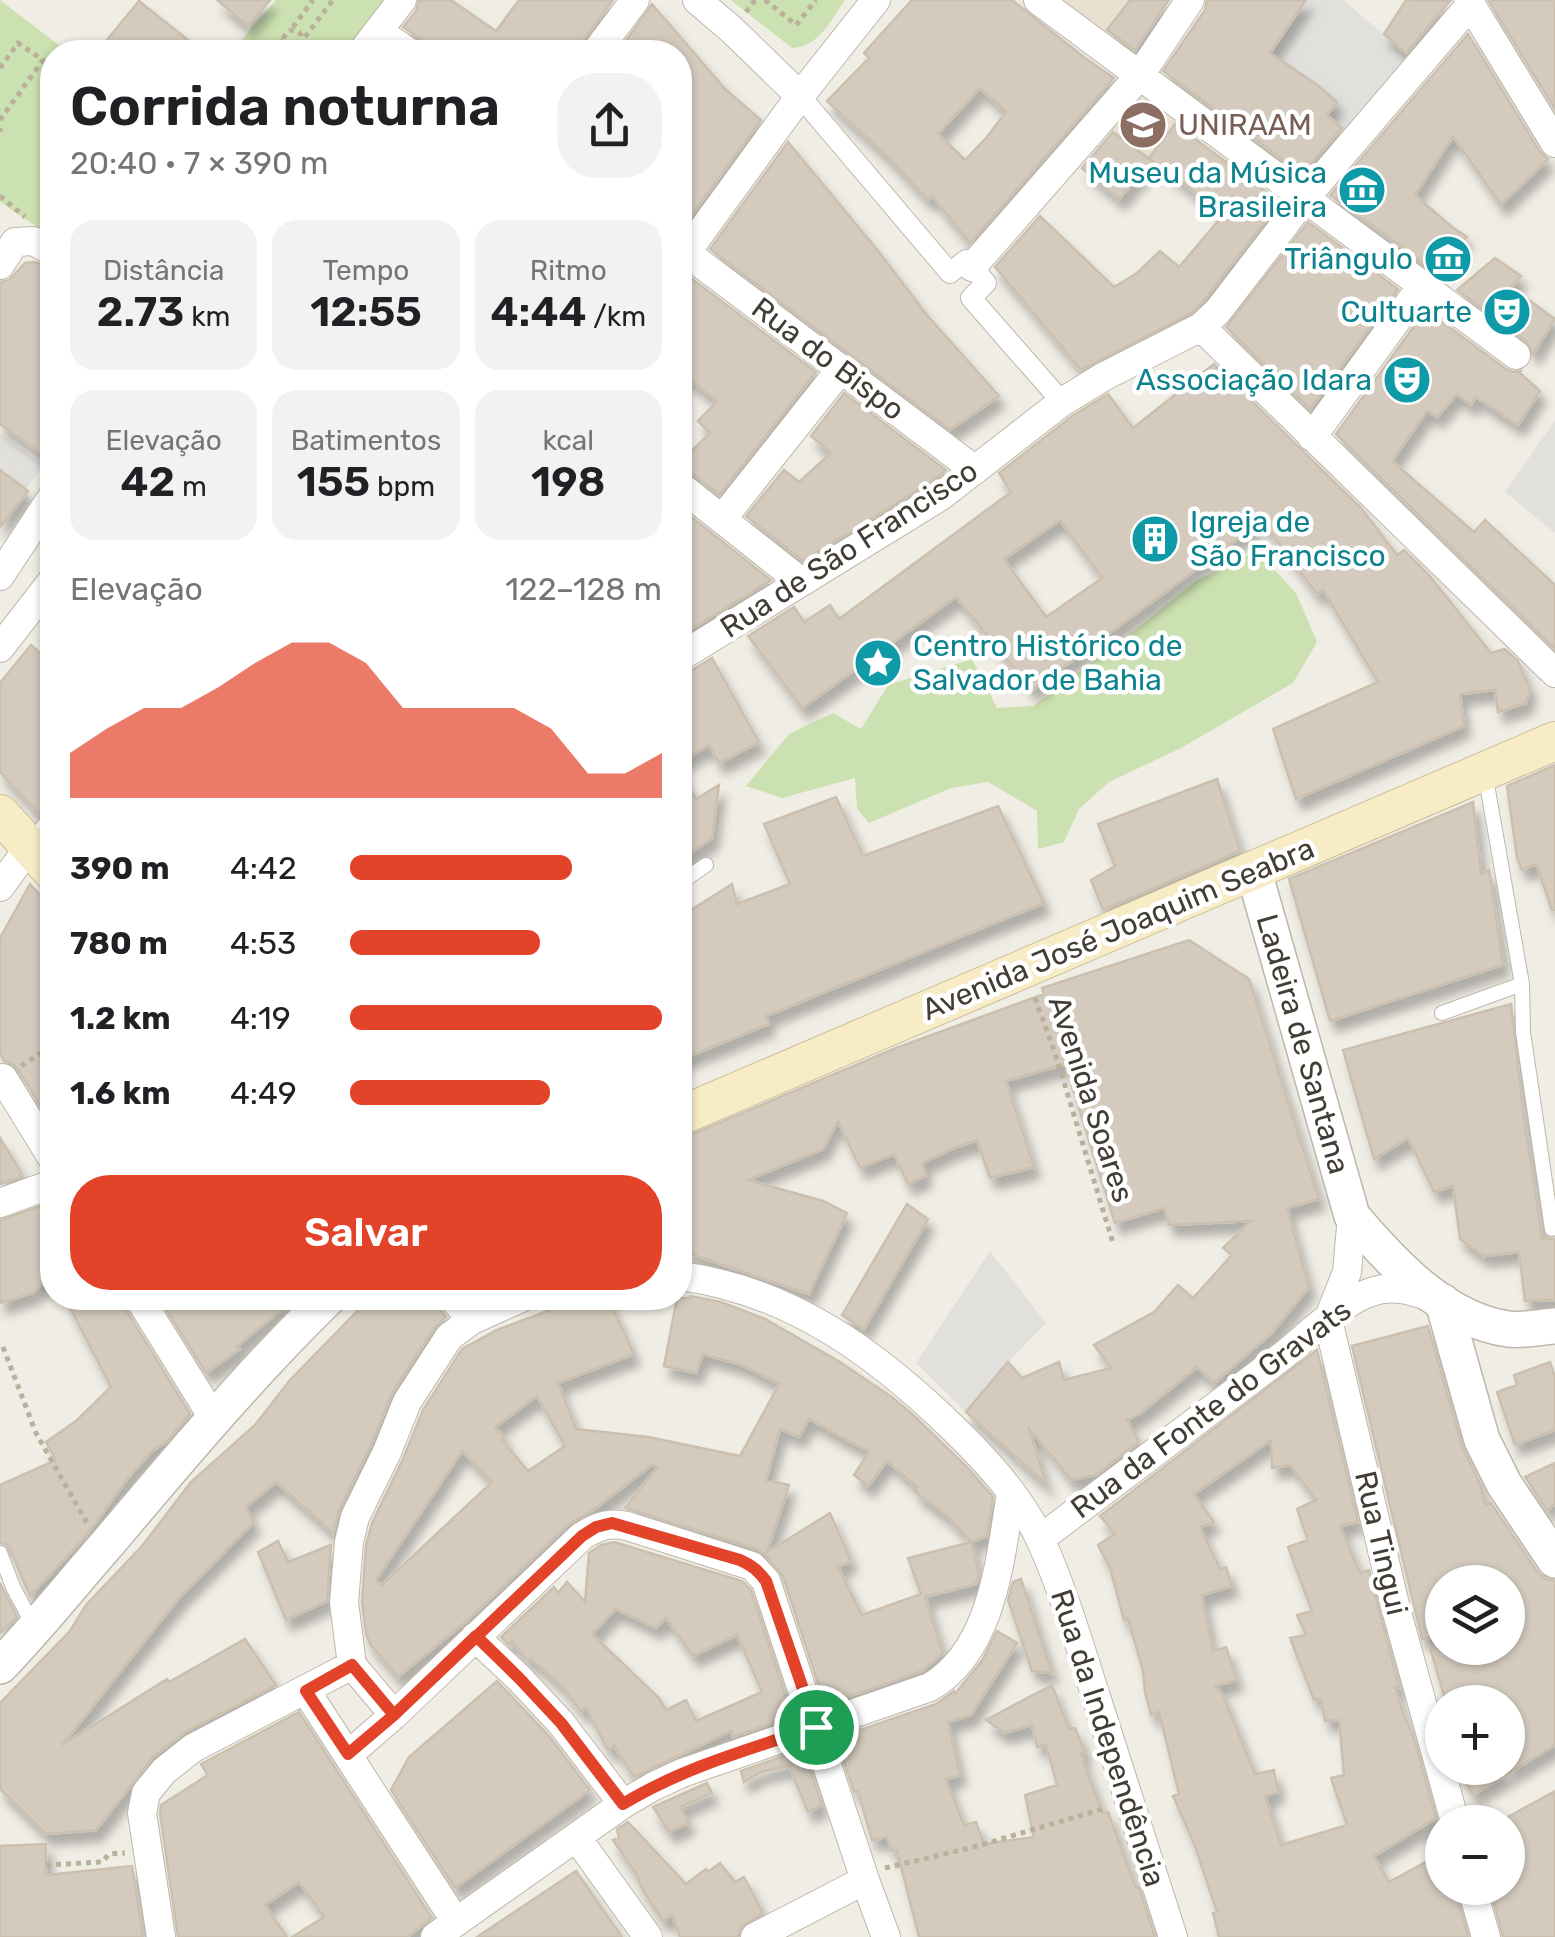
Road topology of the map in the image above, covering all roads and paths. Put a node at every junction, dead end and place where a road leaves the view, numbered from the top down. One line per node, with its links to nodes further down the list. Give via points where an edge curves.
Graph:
1 (313, 0): 13 (path)
2 (333, 0): 15 (path)
3 (402, 0): 12 (street)
4 (636, 0): 18 (street)
5 (697, 0): 23 (street)
6 (765, 0): 7 (path, via 796,25)
7 (816, 0)
8 (876, 0): 23 (street)
9 (1038, 0): 22 (street)
10 (1190, 0): 22 (street)
11 (1470, 2): 25 (street); 27 (street)
12 (381, 28): 16 (street); 17 (street)
13 (291, 30): 14 (path); 15 (path)
14 (284, 38)
15 (303, 40)
16 (372, 40)
17 (398, 40)
18 (605, 40)
19 (40, 59): 21 (path, via 18,43)
20 (40, 63): 24 (path)
21 (0, 68)
22 (1140, 75): 27 (street); 32 (street)
23 (800, 96): 29 (street); 32 (street, via 950,273 966,260)
24 (0, 120)
25 (1555, 143)
26 (0, 196): 28 (path)
27 (1305, 198): 33 (street); 34 (street)
28 (13, 241): 30 (street)
29 (692, 241)
30 (40, 245)
31 (692, 261): 36 (street, Rua do Bispo)
32 (972, 267): 37 (street, via 986,283 971,298)
33 (1424, 284): 35 (street); 38 (street)
34 (1201, 327): 37 (street, Rua de São Francisco); 38 (street)
35 (1516, 354)
36 (840, 369): 39 (street, Rua do Bispo); 42 (street)
37 (1062, 402): 39 (street, Rua de São Francisco)
38 (1312, 437): 48 (street)
39 (975, 470): 44 (street, Rua de São Francisco)
40 (692, 495): 42 (street)
41 (40, 515): 43 (street)
42 (722, 519): 44 (street)
43 (0, 576)
44 (800, 581): 47 (street, Rua de São Francisco)
45 (40, 596): 46 (street)
46 (0, 648)
47 (692, 648)
48 (1555, 673)
49 (1555, 741): 50 (main road, Avenida José Joaquim Seabra)
50 (1484, 773): 55 (main road, Avenida José Joaquim Seabra); 59 (lane)
51 (0, 814): 52 (main road)
52 (40, 858)
53 (40, 860): 57 (street)
54 (706, 865): 56 (lane)
55 (1254, 872): 58 (main road, Avenida José Joaquim Seabra); 67 (street, Ladeira de Santana)
56 (692, 875)
57 (0, 887)
58 (1024, 969): 63 (main road, Avenida José Joaquim Seabra); 69 (path, Avenida Soares)
59 (1522, 984): 60 (lane); 68 (lane)
60 (1442, 1013)
61 (40, 1054): 62 (path)
62 (3, 1078): 64 (street)
63 (692, 1111)
64 (40, 1138)
65 (40, 1188): 66 (street)
66 (0, 1202)
67 (1352, 1216): 71 (street, Ladeira de Santana); 77 (street, Ladeira de Santana, via 1347,1272)
68 (1552, 1228)
69 (1114, 1242)
70 (692, 1277): 83 (street, Rua da Independência, via 765,1296 862,1350 936,1412)
71 (1443, 1302): 77 (street, Rua da Fonte do Gravats, via 1386,1288 1354,1299); 79 (street, Ladeira de Santana, via 1476,1322); 81 (street)
72 (146, 1310): 82 (street)
73 (315, 1310): 82 (street)
74 (463, 1310): 76 (street)
75 (494, 1310): 76 (street)
76 (472, 1320): 90 (street, via 449,1337 407,1402 355,1517 344,1602)
77 (1328, 1320): 84 (street, Rua da Fonte do Gravats); 98 (street, Rua Tingui)
78 (1555, 1326): 79 (street)
79 (1513, 1330): 81 (street, via 1478,1351)
80 (3, 1347): 85 (path, via 36,1433)
81 (1464, 1378): 87 (street, via 1482,1440)
82 (214, 1419): 85 (street)
83 (1012, 1494): 84 (street, Rua da Independência); 94 (street, via 989,1605 947,1677)
84 (1040, 1539): 96 (street, Rua da Independência)
85 (102, 1549): 88 (street)
86 (0, 1552): 88 (lane)
87 (1555, 1560)
88 (36, 1630): 91 (street)
89 (476, 1636): 93 (street); 94 (street, via 582,1536 612,1523 627,1526 760,1572); 97 (street, via 561,1723)
90 (352, 1665): 92 (street); 93 (street)
91 (0, 1666)
92 (306, 1691): 95 (street); 100 (street, via 193,1748 164,1771 146,1793 142,1813)
93 (394, 1715): 95 (street)
94 (816, 1727): 97 (street, via 682,1773); 102 (street)
95 (348, 1754): 104 (street)
96 (1130, 1801): 102 (path); 109 (street, Rua da Independência)
97 (623, 1804): 99 (street)
98 (1450, 1805)
99 (577, 1838): 104 (street); 106 (street)
100 (148, 1852): 101 (path); 105 (street)
101 (46, 1865)
102 (864, 1876): 107 (street); 108 (street)
103 (1477, 1905): 110 (street)
104 (445, 1930)
105 (161, 1937)
106 (648, 1937)
107 (756, 1937)
108 (886, 1937)
109 (1173, 1937)
110 (1486, 1937)

